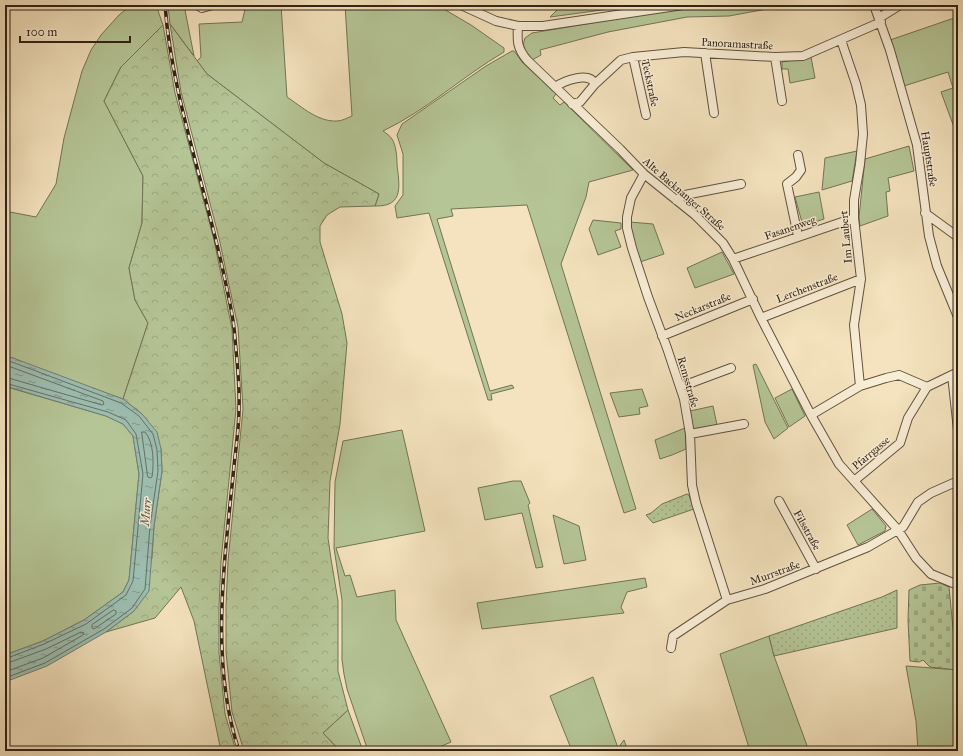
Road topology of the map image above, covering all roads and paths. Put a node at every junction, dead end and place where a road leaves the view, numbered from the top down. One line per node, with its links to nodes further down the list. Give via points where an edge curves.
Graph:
1 (197, 5): 2 (street, via 202,8)
2 (213, 5)
3 (461, 5): 8 (street, via 496,21)
4 (682, 5): 8 (street, via 568,23)
5 (874, 5): 7 (street, Hauptstraße)
6 (900, 5): 7 (street, Panoramastraße)
7 (880, 20): 9 (street, Panoramastraße); 23 (street, Hauptstraße, via 917,145)
8 (518, 26): 14 (street, Alte Backnanger Straße, via 518,46 521,53)
9 (841, 40): 12 (street, Panoramastraße, via 802,56); 24 (street, Im Laubert, via 861,104 863,134)
10 (705, 53): 11 (street, Panoramastraße, via 684,52); 12 (street, Panoramastraße); 17 (street)
11 (633, 57): 13 (street, Panoramastraße, via 621,60); 18 (street, Teckstraße)
12 (775, 57): 15 (street)
13 (595, 84): 14 (street, via 590,78 581,78 561,82); 16 (street, Panoramastraße, via 580,102)
14 (555, 87): 16 (street, Alte Backnanger Straße)
15 (782, 101)
16 (572, 104): 20 (street, Alte Backnanger Straße)
17 (714, 113)
18 (646, 115)
19 (798, 155): 25 (street, via 801,170 787,184)
20 (644, 174): 22 (street, Alte Backnanger Straße); 32 (street, Remsstraße, via 631,198 627,228)
21 (741, 184): 22 (street, via 685,194)
22 (676, 200): 27 (street, Alte Backnanger Straße, via 713,232)
23 (926, 213): 26 (street); 30 (street, Hauptstraße, via 937,266)
24 (854, 218): 25 (street, Fasanenweg); 28 (street, Im Laubert)
25 (798, 236): 27 (street, Fasanenweg)
26 (958, 237)
27 (733, 259): 29 (street, Alte Backnanger Straße)
28 (861, 279): 31 (street, Lerchenstraße); 35 (street, Im Laubert, via 854,325)
29 (753, 299): 31 (street, Alte Backnanger Straße); 32 (street, Neckarstraße)
30 (958, 317)
31 (762, 318): 38 (street, Alte Backnanger Straße)
32 (662, 336): 36 (street, Remsstraße)
33 (731, 368): 36 (street)
34 (955, 373): 37 (street); 40 (street)
35 (860, 386): 37 (street, via 899,376); 38 (street)
36 (680, 387): 41 (street, Remsstraße)
37 (927, 387): 42 (street, Pfarrgasse, via 908,418 900,442)
38 (812, 415): 42 (street, Alte Backnanger Straße, via 839,464)
39 (744, 424): 41 (street)
40 (958, 430)
41 (690, 434): 48 (street, Remsstraße, via 692,485)
42 (854, 481): 45 (street, Alte Backnanger Straße)
43 (958, 481): 45 (street, via 918,502 903,527)
44 (779, 501): 46 (street, Filsstraße)
45 (898, 530): 46 (street, Murrstraße, via 868,547); 47 (street, Alte Backnanger Straße, via 916,558 931,574)
46 (816, 569): 48 (street, Murrstraße)
47 (957, 582)
48 (728, 600): 49 (street, Murrstraße, via 673,636)
49 (671, 648)

